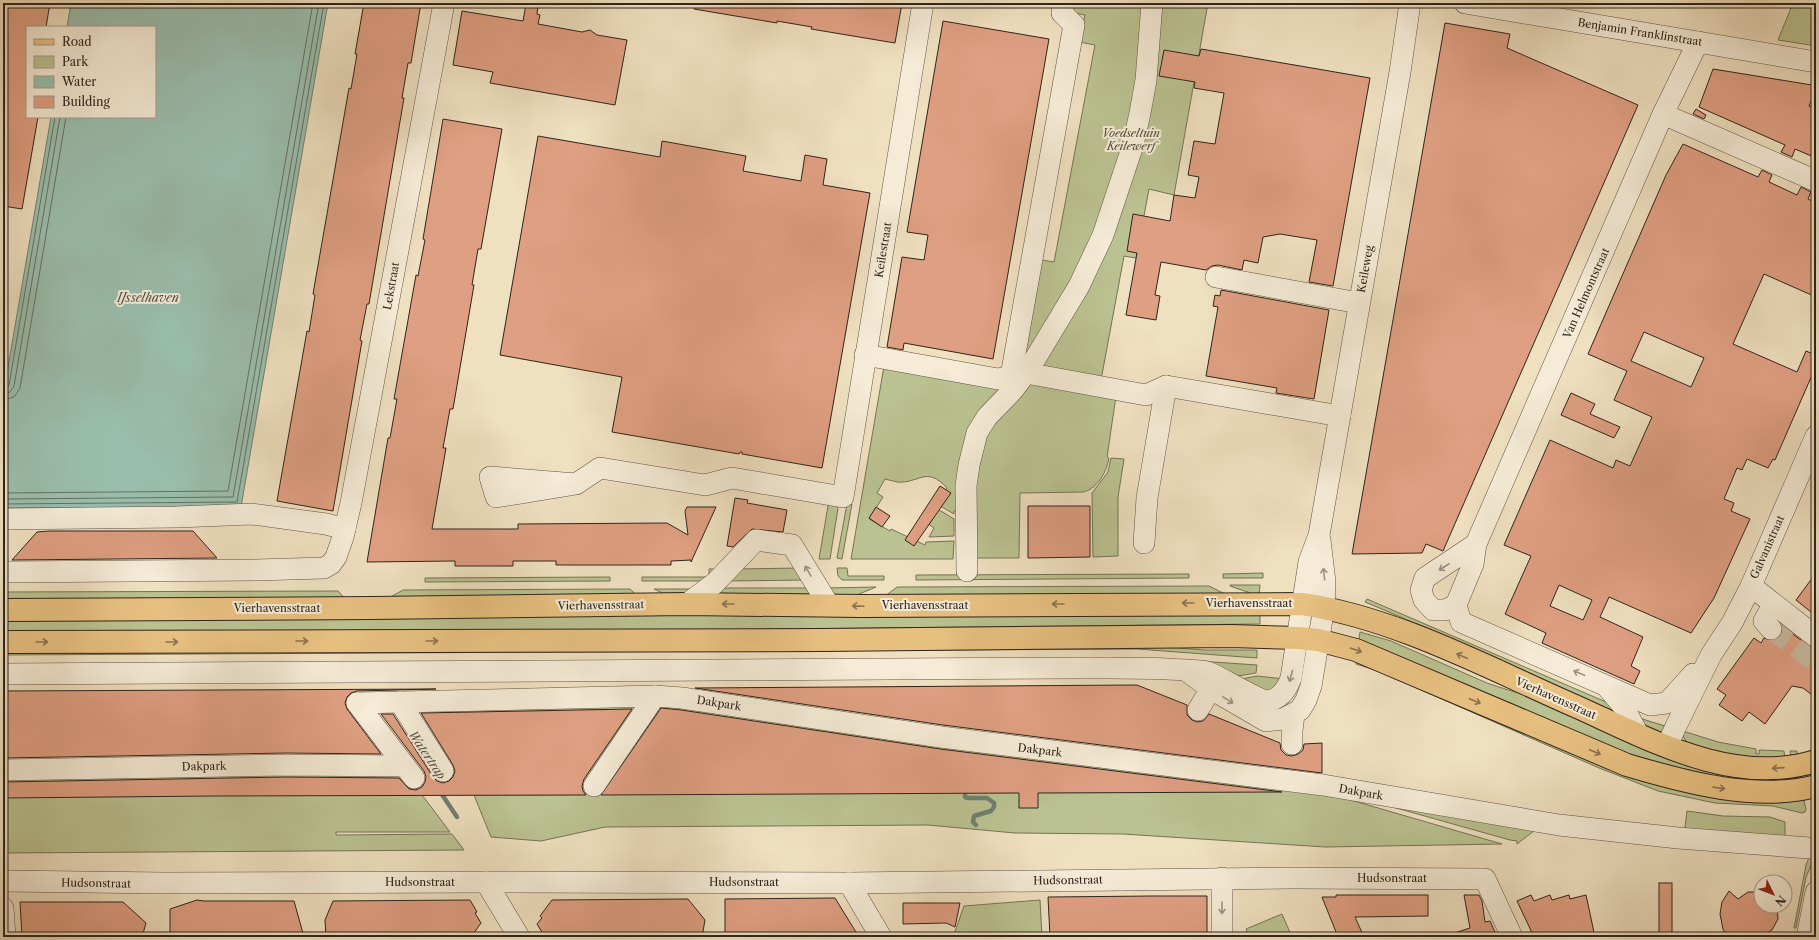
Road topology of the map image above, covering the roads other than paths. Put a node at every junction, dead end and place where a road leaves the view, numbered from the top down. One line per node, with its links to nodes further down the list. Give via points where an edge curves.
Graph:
1 (444, 3): 20 (street, Lekstraat)
2 (923, 3): 13 (street, Keilestraat)
3 (1063, 3): 14 (street, via 1062,14 1074,25)
4 (1152, 3): 14 (street, via 1147,69 1134,145 1103,236 1078,286)
5 (1410, 3): 12 (street, Keileweg)
6 (1464, 3): 7 (street, Benjamin Franklinstraat)
7 (1698, 42): 8 (street, Benjamin Franklinstraat); 9 (street, Van Helmontstraat)
8 (1816, 62)
9 (1663, 114): 10 (street); 23 (street, Van Helmontstraat)
10 (1816, 181)
11 (1216, 277): 12 (street)
12 (1359, 303): 16 (street, Keileweg)
13 (865, 355): 14 (street, via 998,379); 18 (street, Keilestraat, via 842,497 732,478 705,485 600,468)
14 (1019, 374): 15 (street, via 1146,395); 24 (street, via 1014,390 987,417 977,433 973,446 966,486)
15 (1166, 386): 16 (street); 22 (street, via 1148,498)
16 (1340, 416): 21 (street, Keileweg)
17 (1816, 436): 26 (street, Galvanistraat)
18 (576, 484)
19 (3, 519): 20 (street, via 252,514)
20 (345, 529): 25 (street, Lekstraat, via 336,557 324,568)
21 (1319, 535): 29 (street, Keileweg, via 1309,562); 32 (street, Keileweg, one-way to 21, via 1325,582)
22 (1144, 543)
23 (1476, 544): 30 (street, Van Helmontstraat, via 1473,564); 30 (street, one-way to 30, via 1425,578 1421,590 1424,600 1433,610 1445,610)
24 (967, 571)
25 (3, 572)
26 (1751, 586): 31 (street); 38 (street, Galvanistraat, via 1732,623)
27 (687, 604): 28 (main road, Vierhavensstraat, one-way to 27); 28 (street, one-way to 27, via 792,545 756,540 715,582); 33 (main road, Vierhavensstraat)
28 (828, 604): 29 (main road, Vierhavensstraat, one-way to 28)
29 (1302, 604): 32 (main road, Vierhavensstraat); 36 (street, Keileweg)
30 (1456, 605): 41 (street, one-way to 30, via 1461,622)
31 (1773, 605): 34 (street, via 1764,621); 35 (street)
32 (1324, 607): 36 (street, Keileweg); 46 (main road, Vierhavensstraat, one-way to 32, via 1441,647 1371,619)
33 (3, 610)
34 (1771, 629)
35 (1816, 637)
36 (1308, 639): 37 (main road, one-way to 36, via 1231,636); 40 (street, one-way to 40, via 1285,690 1275,698 1260,700); 45 (street, via 1315,667 1304,706); 53 (main road, one-way to 53, via 1356,650 1628,765 1672,779 1738,790 1788,790)
37 (3, 642)
38 (1711, 655): 41 (street, Galvanistraat, via 1668,703 1650,705); 48 (street, Galvanistraat)
39 (3, 674): 40 (street, via 169,682 442,670 866,678 1082,668 1185,670)
40 (1215, 683): 44 (street); 45 (street, one-way to 45, via 1266,720 1283,719)
41 (1604, 684): 46 (street, via 1623,706)
42 (655, 696): 43 (street, Dakpark); 52 (street); 54 (street, Dakpark, via 941,737 1322,785 1677,846)
43 (400, 702): 50 (street, Dakpark, via 357,703 409,772 287,765); 51 (street)
44 (1198, 710)
45 (1294, 714): 47 (street)
46 (1638, 734): 48 (main road, Vierhavensstraat)
47 (1292, 744)
48 (1667, 746): 49 (main road, Vierhavensstraat, one-way to 48, via 1775,768 1751,767 1696,758)
49 (1816, 761)
50 (3, 770)
51 (443, 771)
52 (594, 786)
53 (1816, 786)
54 (1809, 848)
55 (1222, 878): 58 (street, Hudsonstraat); 64 (street, one-way to 64); 65 (street, Hudsonstraat, via 1485,879)
56 (3, 881): 57 (street, Hudsonstraat)
57 (486, 882): 58 (street, Hudsonstraat); 61 (street)
58 (849, 883): 63 (street)
59 (1816, 892): 66 (street)
60 (3, 908): 62 (street)
61 (517, 936)
62 (5, 937)
63 (881, 937)
64 (1222, 937)
65 (1512, 937)
66 (1806, 937)

